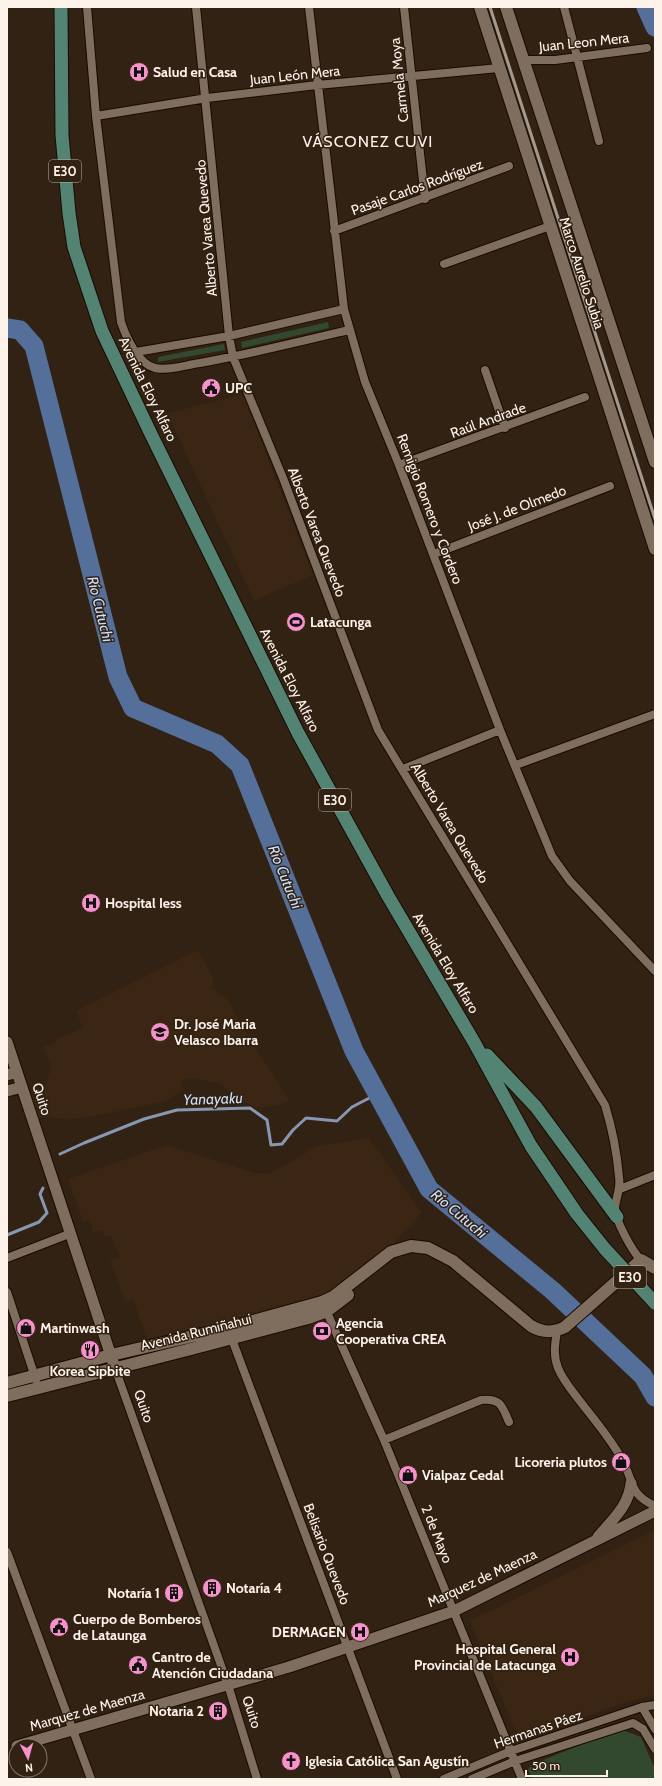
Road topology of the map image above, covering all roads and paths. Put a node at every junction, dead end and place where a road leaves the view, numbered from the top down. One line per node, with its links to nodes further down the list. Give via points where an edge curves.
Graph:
1 (61, 7): 42 (main road, Avenida Eloy Alfaro / E30, via 62,135 69,213 74,247 102,331 298,733 388,896)
2 (87, 7): 16 (street)
3 (196, 7): 15 (street, Alberto Varea Quevedo)
4 (309, 7): 14 (street, Remigio Romero y Cordero)
5 (404, 7): 13 (street, Carmela Moya)
6 (480, 7): 12 (main road, Marco Aurelio Subia)
7 (506, 7): 11 (main road, Marco Aurelio Subia)
8 (564, 7): 10 (street)
9 (647, 48): 10 (street, Juan Leon Mera)
10 (578, 56): 11 (street, Juan Leon Mera, via 555,60); 17 (street)
11 (523, 60): 31 (main road, Marco Aurelio Subia)
12 (499, 68): 13 (street, Juan León Mera); 20 (main road, Marco Aurelio Subia)
13 (412, 76): 14 (street, Juan León Mera); 19 (street, Carmela Moya)
14 (317, 85): 15 (street, Juan León Mera); 21 (street, Remigio Romero y Cordero)
15 (207, 98): 16 (street, Juan León Mera); 25 (street, Alberto Varea Quevedo)
16 (96, 116): 26 (street, via 121,322 124,333)
17 (599, 141)
18 (509, 166): 19 (street, Pasaje Carlos Rodríguez)
19 (425, 199): 21 (street, Pasaje Carlos Rodríguez)
20 (550, 226): 22 (street); 34 (main road, Marco Aurelio Subia)
21 (334, 231): 23 (street, Remigio Romero y Cordero)
22 (444, 264)
23 (344, 309): 24 (street, Remigio Romero y Cordero); 25 (street)
24 (349, 330): 27 (street); 32 (street, Remigio Romero y Cordero, via 365,382)
25 (229, 336): 26 (street); 27 (street, Alberto Varea Quevedo)
26 (136, 352): 27 (street, via 153,367 166,369)
27 (234, 357): 39 (street, Alberto Varea Quevedo, via 283,478 378,730)
28 (484, 370): 30 (street)
29 (585, 397): 30 (street, Raúl Andrade)
30 (505, 428): 32 (street, Raúl Andrade)
31 (655, 462)
32 (399, 465): 35 (street, Remigio Romero y Cordero)
33 (610, 486): 35 (street, José J. de Olmedo)
34 (655, 549)
35 (434, 554): 37 (street, Remigio Romero y Cordero)
36 (655, 714): 38 (street)
37 (500, 730): 38 (street, Remigio Romero y Cordero); 39 (street)
38 (516, 765): 40 (street, Remigio Romero y Cordero, via 552,856 570,881)
39 (403, 769): 47 (street, Alberto Varea Quevedo, via 605,1105 613,1137)
40 (655, 971)
41 (7, 1042): 43 (street, Quito)
42 (474, 1042): 48 (main road, via 536,1107); 54 (main road, Avenida Eloy Alfaro / E30, bridge, via 531,1146 577,1214 605,1249)
43 (12, 1073): 44 (street, Quito)
44 (22, 1087): 45 (street); 49 (street, Quito)
45 (7, 1092)
46 (655, 1176): 47 (street)
47 (620, 1189): 48 (street, Alberto Varea Quevedo, via 616,1203)
48 (617, 1217): 51 (street, Alberto Varea Quevedo)
49 (70, 1234): 50 (street); 62 (street, Quito)
50 (7, 1258)
51 (640, 1260): 52 (main road); 56 (main road, via 565,1327)
52 (655, 1268)
53 (7, 1292): 64 (street)
54 (655, 1303)
55 (324, 1306): 56 (main road, Avenida Rumiñahui, via 391,1252 411,1246 428,1248 453,1261 531,1326 542,1331); 57 (main road, Avenida Rumiñahui); 69 (street, 2 de Mayo)
56 (557, 1331): 70 (street, via 554,1348 558,1369 620,1456 628,1470)
57 (230, 1334): 58 (main road, Avenida Rumiñahui); 60 (main road, Avenida Rumiñahui); 76 (street, Belisario Quevedo)
58 (188, 1337): 59 (main road, Avenida Rumiñahui); 60 (main road)
59 (168, 1342): 61 (main road); 62 (main road, Avenida Rumiñahui)
60 (191, 1350): 61 (main road, Avenida Rumiñahui)
61 (172, 1354): 63 (main road, Avenida Rumiñahui)
62 (111, 1355): 63 (street, Quito); 64 (main road, Avenida Rumiñahui)
63 (115, 1368): 66 (main road, Avenida Rumiñahui); 77 (street, Quito)
64 (35, 1375): 65 (main road, Avenida Rumiñahui); 66 (street)
65 (7, 1383)
66 (39, 1387): 67 (main road, Avenida Rumiñahui)
67 (7, 1396)
68 (509, 1422): 69 (street, via 497,1401 481,1400)
69 (384, 1440): 75 (street, 2 de Mayo)
70 (630, 1483): 71 (street, via 641,1499); 73 (street, via 628,1499 624,1506)
71 (655, 1506)
72 (655, 1511): 73 (street, Marquez de Maenza)
73 (597, 1539): 75 (street, Marquez de Maenza)
74 (7, 1552): 81 (street)
75 (454, 1611): 76 (street, Marquez de Maenza); 84 (street, 2 de Mayo)
76 (348, 1647): 77 (street, Marquez de Maenza); 88 (street, Belisario Quevedo)
77 (228, 1685): 81 (street, Marquez de Maenza); 87 (street, Quito)
78 (655, 1706): 79 (street, Hermanas Páez)
79 (642, 1707): 80 (street); 84 (street, Hermanas Páez)
80 (655, 1728)
81 (72, 1729): 82 (street, Marquez de Maenza); 86 (street)
82 (42, 1738)
83 (655, 1749): 85 (street, Hermanas Páez, via 643,1729 633,1723)
84 (511, 1751): 85 (street, 2 de Mayo); 89 (street, Hermanas Páez)
85 (515, 1761): 90 (street, Hermanas Páez); 91 (street, 2 de Mayo)
86 (90, 1779)
87 (257, 1779)
88 (397, 1779)
89 (444, 1779)
90 (472, 1779)
91 (522, 1779)

